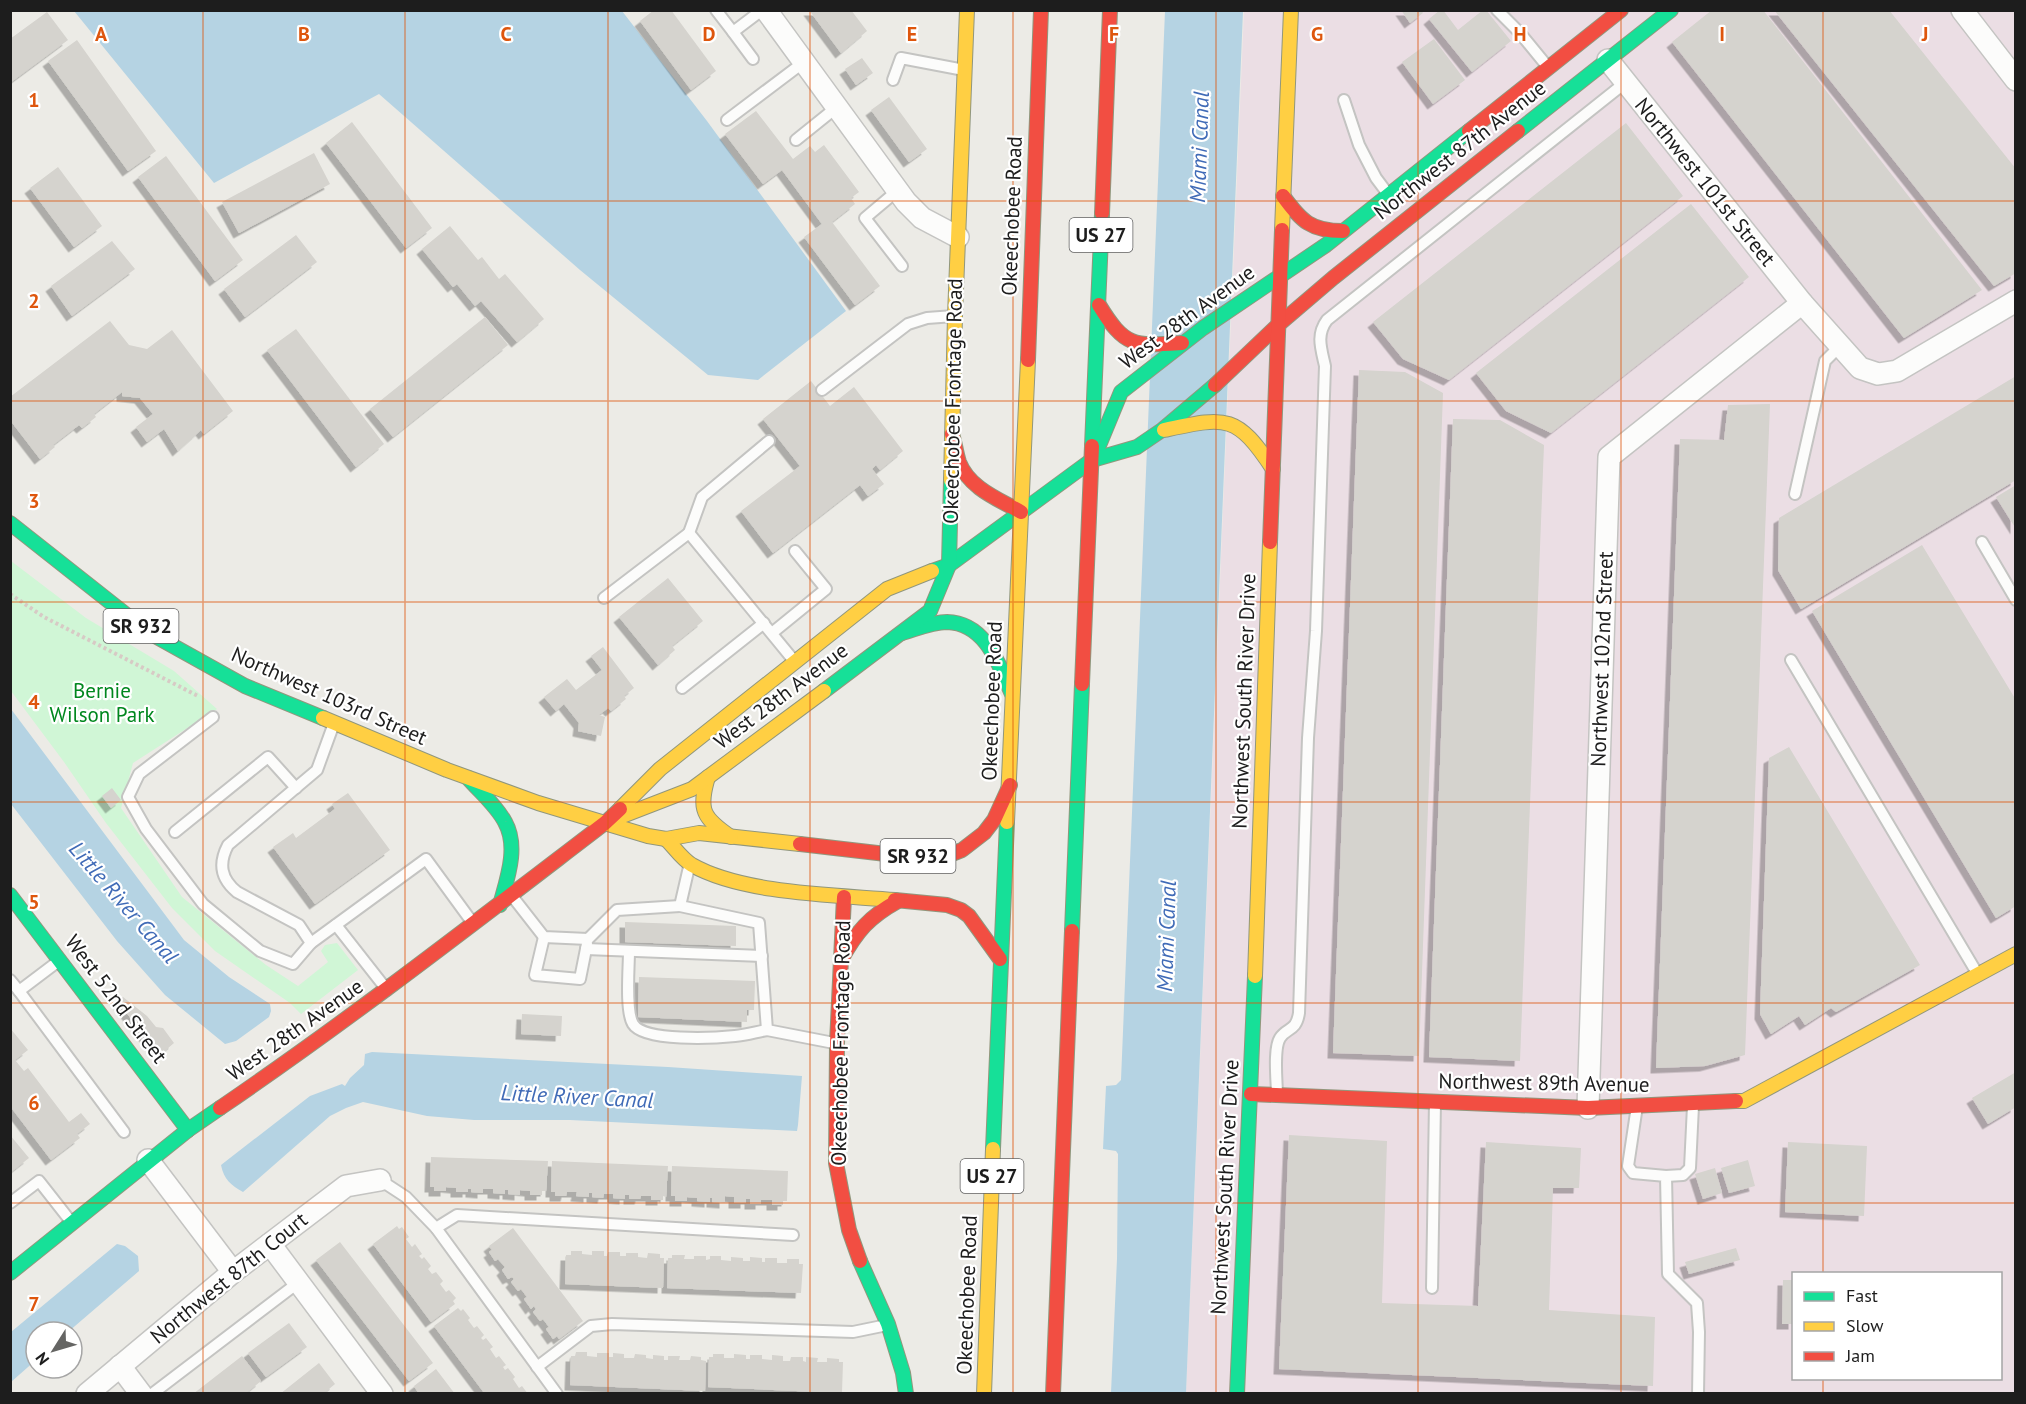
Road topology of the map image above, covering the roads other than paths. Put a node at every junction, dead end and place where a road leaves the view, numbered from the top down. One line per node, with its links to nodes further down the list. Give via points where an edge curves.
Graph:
1 (716, 10): 11 (lane)
2 (764, 10): 11 (lane); 14 (street)
3 (967, 10): 16 (main road, Okeechobee Frontage Road)
4 (1041, 10): 45 (main road, Okeechobee Road / US 27)
5 (1110, 10): 33 (main road, US 27)
6 (1291, 10): 26 (main road, Northwest South River Drive)
7 (1497, 10): 15 (lane)
8 (1621, 10): 15 (main road, Northwest 87th Avenue)
9 (1671, 10): 13 (main road, Northwest 87th Avenue)
10 (1962, 10): 18 (street)
11 (733, 32): 12 (lane)
12 (753, 59)
13 (1608, 60): 19 (street, Northwest 101st Street); 35 (main road, Northwest 87th Avenue)
14 (804, 62): 21 (street); 22 (lane)
15 (1548, 68): 25 (main road, Northwest 87th Avenue)
16 (965, 70): 17 (lane, via 901,58); 28 (main road, Okeechobee Frontage Road)
17 (893, 80)
18 (2016, 80)
19 (1626, 82): 32 (street, Northwest 101st Street); 101 (lane, via 1321,328 1325,366 1299,1013 1294,1027 1280,1037 1277,1048)
20 (1344, 100): 25 (lane, via 1359,145)
21 (837, 107): 23 (lane); 24 (street)
22 (727, 120)
23 (796, 140)
24 (897, 191): 28 (street, via 922,218); 29 (lane, via 865,218)
25 (1389, 195): 27 (main road, Northwest 87th Avenue)
26 (1283, 196): 27 (main road, via 1307,225 1329,232); 30 (main road, Northwest South River Drive)
27 (1343, 231): 30 (main road, Northwest 87th Avenue)
28 (958, 237): 34 (main road, Okeechobee Frontage Road)
29 (902, 266)
30 (1280, 276): 35 (main road, Northwest South River Drive); 36 (main road, West 28th Avenue)
31 (2016, 301): 37 (street, Northwest 101st Street, via 1897,371 1878,374 1860,368)
32 (1802, 303): 37 (street, Northwest 101st Street); 105 (street, Northwest 102nd Street, via 1609,457)
33 (1098, 306): 36 (main road, via 1120,337 1129,342); 42 (main road, US 27)
34 (955, 316): 38 (lane, via 908,324); 40 (main road, Okeechobee Frontage Road)
35 (1278, 325): 39 (main road, West 28th Avenue); 43 (main road, Northwest South River Drive)
36 (1182, 343): 42 (main road, West 28th Avenue, via 1121,392)
37 (1840, 346): 44 (lane, via 1825,361)
38 (822, 390)
39 (1162, 430): 42 (main road, West 28th Avenue, via 1137,447); 43 (main road, via 1207,421 1230,422 1251,436)
40 (952, 434): 45 (main road, via 960,463 970,480); 50 (main road, Okeechobee Frontage Road)
41 (770, 441): 47 (lane, via 702,497)
42 (1092, 460): 45 (main road, West 28th Avenue); 130 (main road, US 27)
43 (1273, 469): 100 (main road, Northwest South River Drive)
44 (1795, 494)
45 (1021, 513): 50 (main road, West 28th Avenue); 60 (main road, Okeechobee Road / US 27)
46 (10, 523): 63 (main road, Northwest 103rd Street / SR 932, via 148,632 245,686)
47 (689, 533): 51 (lane); 53 (lane)
48 (1982, 542): 52 (lane)
49 (795, 551): 54 (lane, via 826,589)
50 (949, 565): 55 (main road, West 28th Avenue, via 930,611); 57 (main road, West 28th Avenue, via 887,589)
51 (604, 598)
52 (2016, 600)
53 (764, 623): 54 (lane); 59 (lane)
54 (772, 633): 57 (lane)
55 (902, 633): 60 (main road, via 945,622 960,623 980,633); 64 (main road, West 28th Avenue)
56 (1791, 660): 94 (lane)
57 (795, 662): 58 (main road); 69 (main road, West 28th Avenue, via 660,769)
58 (795, 681)
59 (682, 688)
60 (1013, 695): 67 (main road, Okeechobee Road / US 27)
61 (779, 708): 64 (main road)
62 (213, 717): 86 (lane, via 139,774 128,797 203,904 260,951 293,964)
63 (334, 723): 66 (main road, Northwest 103rd Street / SR 932); 68 (lane, via 317,770)
64 (741, 752): 65 (main road, West 28th Avenue)
65 (708, 777): 69 (main road, West 28th Avenue, via 692,789); 71 (main road, via 702,795 705,816)
66 (468, 778): 69 (main road, Northwest 103rd Street / SR 932); 81 (main road, via 505,822 511,838)
67 (1010, 785): 73 (main road, SR 932, via 984,833 952,854 886,854); 91 (main road, Okeechobee Road / US 27)
68 (296, 788): 70 (lane, via 268,758); 86 (lane, via 228,845 221,865 228,885 299,925)
69 (605, 823): 72 (main road, Northwest 103rd Street / SR 932); 78 (main road, West 28th Avenue)
70 (175, 832)
71 (731, 837): 72 (main road, Northwest 103rd Street / SR 932, via 699,833); 73 (main road, Northwest 103rd Street / SR 932)
72 (666, 839): 75 (main road, SR 932)
73 (791, 844): 74 (main road)
74 (809, 857)
75 (690, 864): 79 (main road, SR 932, via 753,885); 82 (lane)
76 (832, 878): 79 (main road)
77 (10, 895): 92 (main road, West 52nd Street)
78 (512, 896): 81 (main road, West 28th Avenue); 85 (lane)
79 (844, 897): 80 (main road, SR 932); 93 (main road, Okeechobee Frontage Road)
80 (898, 901): 91 (main road, SR 932, via 960,909 972,919); 93 (main road, via 865,922)
81 (500, 905): 84 (main road, West 28th Avenue)
82 (680, 906): 87 (lane, via 617,910); 90 (lane, via 759,923)
83 (336, 925): 84 (lane, via 426,858); 86 (lane); 96 (lane)
84 (474, 925): 96 (main road, West 28th Avenue)
85 (544, 937): 87 (lane); 87 (lane, via 535,975 580,979)
86 (311, 943)
87 (587, 944): 88 (lane)
88 (629, 951): 90 (lane); 98 (lane, via 628,994 635,1028 660,1036 737,1036)
89 (2016, 954): 94 (main road, Northwest 89th Avenue)
90 (762, 956): 98 (lane)
91 (1000, 959): 129 (main road, Okeechobee Road / US 27)
92 (60, 960): 97 (lane); 106 (main road, West 52nd Street)
93 (841, 960): 99 (main road, Okeechobee Frontage Road)
94 (1979, 975): 103 (main road, Northwest 89th Avenue, via 1744,1101)
95 (10, 980): 97 (lane)
96 (387, 990): 106 (main road, West 28th Avenue)
97 (19, 991): 107 (lane)
98 (767, 1030): 99 (lane)
99 (837, 1043): 120 (main road, Okeechobee Frontage Road, via 836,1163 840,1188 849,1230)
100 (1251, 1094): 101 (main road, Northwest 89th Avenue); 131 (main road, Northwest South River Drive)
101 (1277, 1096): 102 (main road, Northwest 89th Avenue)
102 (1435, 1102): 105 (main road, Northwest 89th Avenue); 119 (lane)
103 (1693, 1104): 104 (main road, Northwest 89th Avenue); 109 (lane, via 1690,1168 1683,1175)
104 (1637, 1106): 105 (main road, Northwest 89th Avenue); 109 (lane, via 1628,1166 1633,1173)
105 (1588, 1108)
106 (188, 1130): 108 (main road, West 28th Avenue)
107 (124, 1132)
108 (147, 1160): 112 (main road, West 28th Avenue); 116 (street)
109 (1666, 1176): 132 (lane, via 1668,1274 1697,1303)
110 (380, 1180): 113 (lane, via 406,1197); 115 (street, Northwest 87th Court, via 346,1186)
111 (10, 1203): 112 (lane, via 39,1180)
112 (72, 1223): 117 (main road, West 28th Avenue)
113 (436, 1228): 114 (lane, via 457,1215); 122 (lane)
114 (793, 1235)
115 (270, 1244): 116 (street, Northwest 87th Court); 118 (street)
116 (234, 1272): 121 (street, Northwest 87th Court)
117 (10, 1273)
118 (298, 1282): 125 (lane); 126 (street)
119 (1432, 1288)
120 (888, 1324): 122 (lane, via 853,1332 591,1326); 128 (main road, Okeechobee Frontage Road)
121 (120, 1366): 123 (street, Northwest 87th Court); 124 (street)
122 (537, 1367): 127 (lane)
123 (87, 1394)
124 (141, 1394)
125 (152, 1394)
126 (382, 1394)
127 (557, 1394)
128 (906, 1394)
129 (984, 1394)
130 (1053, 1394)
131 (1237, 1394)
132 (1698, 1394)

